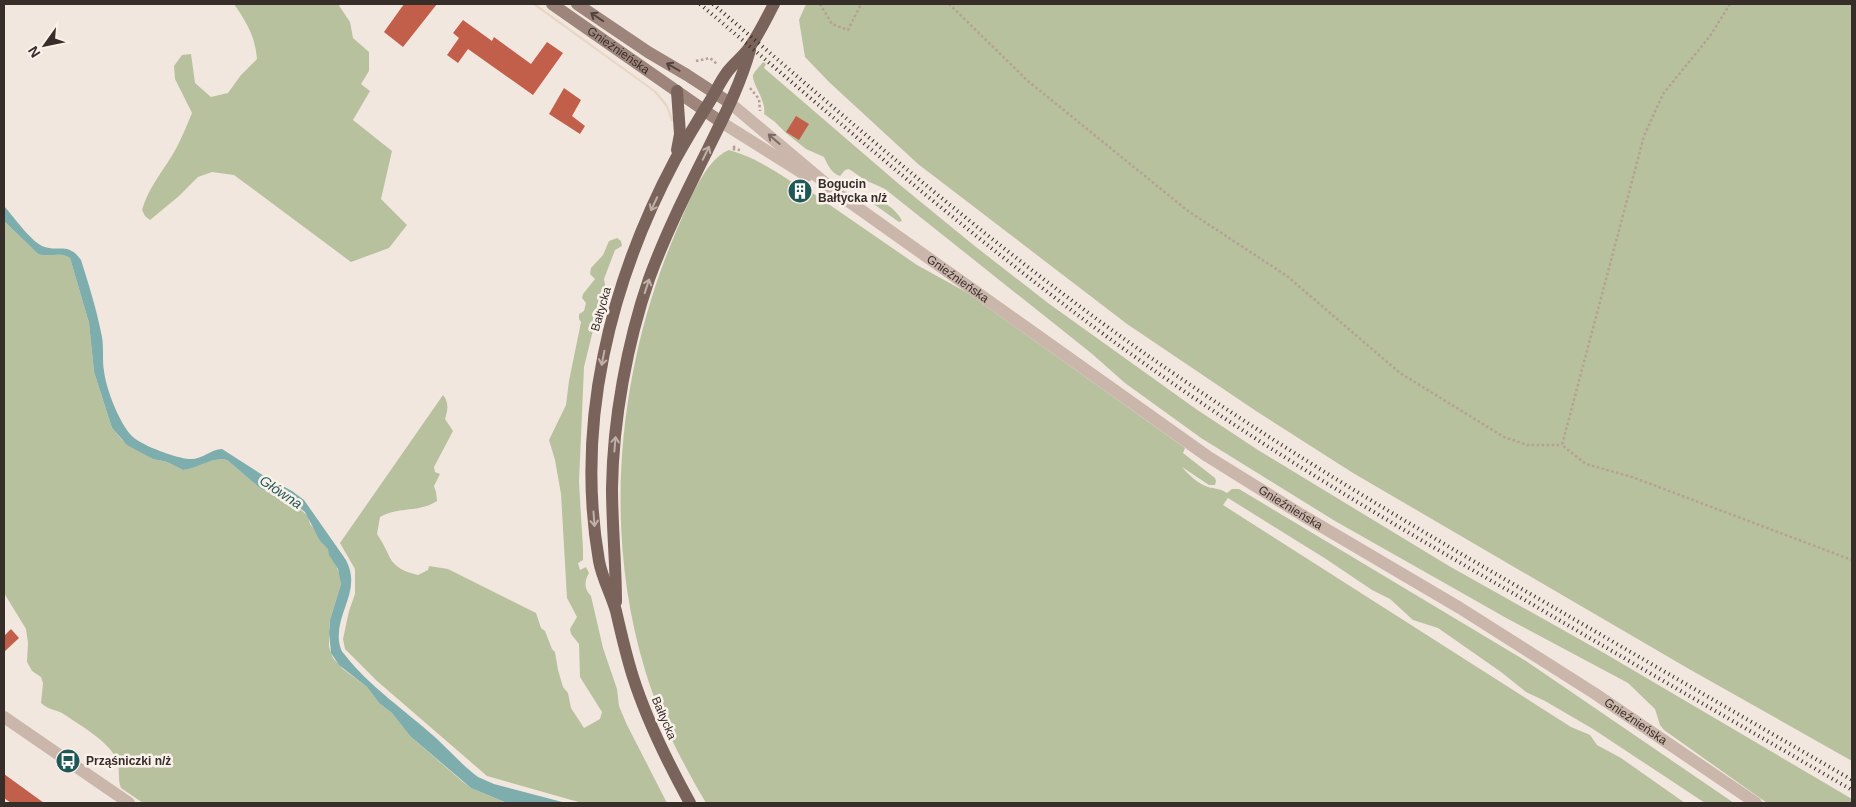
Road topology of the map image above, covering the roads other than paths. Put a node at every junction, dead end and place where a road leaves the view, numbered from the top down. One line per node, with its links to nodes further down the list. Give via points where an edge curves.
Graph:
1 (552, 4): 5 (main road, Gnieźnieńska)
2 (577, 4): 6 (main road, Gnieźnieńska, one-way to 2)
3 (774, 4): 4 (main road, Bałtycka)
4 (750, 47): 6 (main road, Bałtycka); 7 (main road, Bałtycka)
5 (676, 91): 8 (main road, Gnieźnieńska); 10 (main road, via 680,134)
6 (715, 93): 7 (main road, Gnieźnieńska); 8 (main road, Bałtycka)
7 (730, 103): 9 (main road, Bałtycka); 11 (street, Gnieźnieńska, one-way to 7)
8 (704, 110): 9 (main road, Gnieźnieńska); 10 (main road, Bałtycka)
9 (721, 122): 11 (street, Gnieźnieńska); 12 (main road, Bałtycka, one-way to 9, via 612,486 627,362 637,318 661,249)
10 (675, 160): 12 (main road, Bałtycka, one-way to 12, via 641,234 619,294 606,345 596,407 592,467 595,532 599,564)
11 (838, 193): 16 (street, Gnieźnieńska, via 1207,456 1468,613 1602,698)
12 (615, 609): 15 (main road, Bałtycka, via 642,703)
13 (4, 717): 14 (street)
14 (130, 803)
15 (690, 803)
16 (1756, 803)

